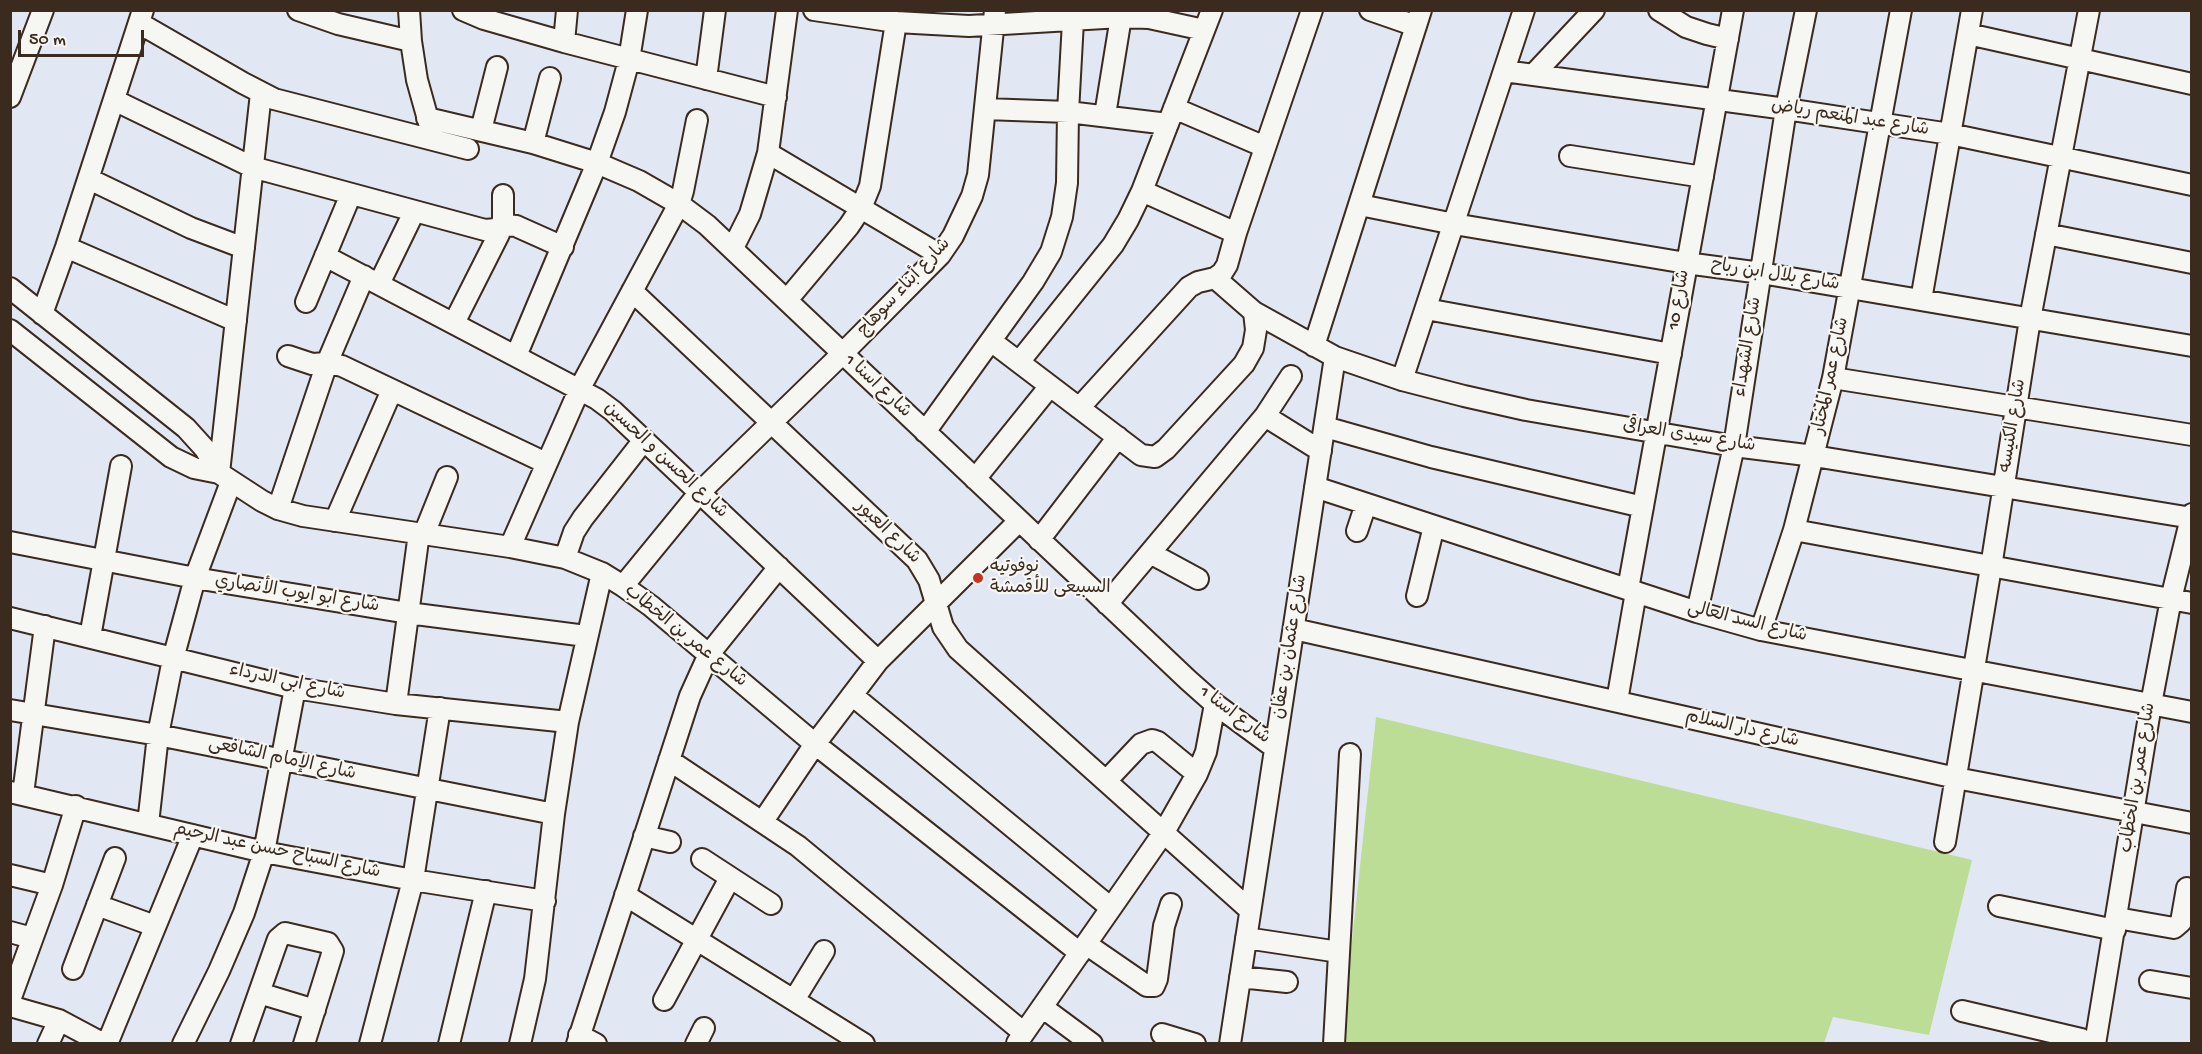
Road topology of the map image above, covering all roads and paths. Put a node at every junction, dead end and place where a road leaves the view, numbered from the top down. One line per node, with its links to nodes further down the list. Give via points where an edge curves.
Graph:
1 (43, 10): 42 (street)
2 (298, 10): 31 (street, via 347,27)
3 (409, 10): 31 (street)
4 (463, 10): 21 (street)
5 (567, 10): 32 (street)
6 (637, 10): 34 (street)
7 (714, 10): 39 (street)
8 (787, 10): 43 (street)
9 (814, 10): 27 (street)
10 (1212, 10): 28 (street)
11 (1312, 10): 58 (street)
12 (1370, 10): 25 (street)
13 (1524, 10): 36 (street)
14 (1594, 10): 37 (street)
15 (1659, 10): 30 (street, via 1686,27)
16 (1733, 10): 30 (street, شارع 10)
17 (1806, 10): 47 (street, شارع الشهداء)
18 (1900, 10): 53 (street, شارع عمر المختار)
19 (1972, 10): 29 (street)
20 (2089, 10): 33 (street, شارع الكنيسه)
21 (484, 15): 32 (street)
22 (141, 17): 41 (street); 44 (street)
23 (1121, 17): 26 (street); 28 (street); 49 (street)
24 (995, 18): 26 (street); 27 (street); 46 (street, شارع أبناء سوهاج)
25 (1418, 18): 72 (street)
26 (1073, 21): 48 (street)
27 (896, 22): 73 (street, via 870,186)
28 (1204, 30): 50 (street)
29 (1968, 34): 33 (street); 55 (street)
30 (1728, 39): 45 (street, شارع 10)
31 (411, 41): 51 (street)
32 (564, 42): 34 (street)
33 (2080, 59): 40 (street); 62 (street, شارع الكنيسه)
34 (629, 60): 39 (street); 63 (street)
35 (497, 67): 54 (street)
36 (1504, 71): 37 (street, شارع عبد المنعم رياض); 75 (street)
37 (1533, 75): 45 (street, شارع عبد المنعم رياض)
38 (550, 78): 57 (street)
39 (706, 79): 43 (street)
40 (2192, 84)
41 (261, 93): 56 (street, via 288,104); 64 (street)
42 (10, 97)
43 (776, 97): 60 (street)
44 (114, 100): 64 (street); 66 (street)
45 (1718, 100): 47 (street, شارع عبد المنعم رياض); 65 (street, شارع 10)
46 (985, 109): 48 (street); 83 (street, شارع أبناء سوهاج, via 972,196)
47 (1786, 109): 53 (street, شارع عبد المنعم رياض); 87 (street, شارع الشهداء)
48 (1068, 112): 49 (street); 103 (street, via 1067,183 1062,218 1051,252)
49 (1105, 115): 50 (street)
50 (1171, 116): 58 (street); 68 (street)
51 (427, 118): 54 (street, شارع اسنا 1); 56 (street)
52 (697, 120): 71 (street)
53 (1880, 123): 55 (street, شارع عبد المنعم رياض); 91 (street, شارع عمر المختار)
54 (481, 130): 57 (street, شارع اسنا 1)
55 (1950, 134): 62 (street, شارع عبد المنعم رياض); 94 (street)
56 (435, 141): 59 (street)
57 (533, 143): 63 (street, شارع اسنا 1)
58 (1265, 147): 77 (street)
59 (468, 149)
60 (768, 153): 73 (street); 82 (street, via 750,214)
61 (1570, 156): 65 (street)
62 (2061, 158): 67 (street, شارع عبد المنعم رياض); 78 (street, شارع الكنيسه)
63 (597, 164): 71 (street, شارع اسنا 1, via 639,181); 80 (street)
64 (252, 167): 69 (street); 81 (street)
65 (1703, 177): 85 (street, شارع 10)
66 (88, 179): 79 (street); 81 (street, via 191,228)
67 (2192, 185)
68 (1142, 191): 77 (street); 113 (street, via 1113,245)
69 (351, 194): 74 (street); 84 (street)
70 (503, 195): 76 (street)
71 (679, 204): 82 (street, شارع اسنا 1); 92 (street)
72 (1360, 205): 75 (street, شارع بلال ابن رباح); 104 (street)
73 (861, 207): 83 (street); 93 (street)
74 (414, 212): 76 (street, via 485,230); 89 (street)
75 (1454, 224): 85 (street, شارع بلال ابن رباح); 96 (street)
76 (501, 226): 80 (street, via 516,226); 101 (street)
77 (1236, 233): 88 (street, via 1227,265)
78 (2046, 234): 86 (street); 99 (street, شارع الكنيسه)
79 (66, 247): 98 (street); 100 (street)
80 (563, 247): 110 (street)
81 (244, 248): 100 (street)
82 (733, 248): 93 (street, شارع اسنا 1)
83 (940, 255): 107 (street, شارع أبناء سوهاج)
84 (325, 256): 89 (street, شارع الحسن و الحسين); 95 (street)
85 (1686, 262): 87 (street, شارع بلال ابن رباح); 108 (street, شارع 10)
86 (2192, 263)
87 (1761, 273): 91 (street, شارع بلال ابن رباح); 130 (street, شارع الشهداء)
88 (1215, 278): 97 (street, شارع سيدى العراقى); 120 (street, via 1189,287)
89 (372, 280): 101 (street, شارع الحسن و الحسين); 112 (street)
90 (10, 288): 98 (street)
91 (1850, 288): 94 (street, شارع بلال ابن رباح); 115 (street, شارع عمر المختار)
92 (632, 291): 118 (street); 123 (street, شارع العبور)
93 (787, 300): 107 (street, شارع اسنا 1)
94 (1921, 300): 99 (street, شارع بلال ابن رباح)
95 (306, 302)
96 (1426, 309): 108 (street); 116 (street)
97 (1254, 312): 104 (street, شارع سيدى العراقى); 128 (street, via 1256,330 1244,364 1161,454 1141,455)
98 (48, 319): 106 (street); 136 (street, via 186,428)
99 (2030, 319): 105 (street, شارع بلال ابن رباح); 121 (street, شارع الكنيسه)
100 (236, 321): 136 (street)
101 (454, 323): 110 (street, شارع الحسن و الحسين)
102 (10, 330): 106 (street)
103 (991, 341): 113 (street); 125 (street)
104 (1314, 346): 111 (street, شارع سيدى العراقى)
105 (2192, 346)
106 (33, 348): 136 (street, via 171,457)
107 (842, 354): 123 (street, شارع أبناء سوهاج); 125 (street, شارع اسنا 1)
108 (1671, 354): 126 (street, شارع 10)
109 (288, 356): 112 (street, via 312,364)
110 (516, 356): 118 (street, شارع الحسن و الحسين)
111 (1335, 357): 116 (street, شارع سيدى العراقى); 124 (street, شارع عثمان بن عفان)
112 (327, 363): 119 (street); 143 (street)
113 (1019, 363): 117 (street)
114 (1291, 376): 122 (street)
115 (1833, 378): 121 (street); 132 (street, شارع عمر المختار)
116 (1402, 380): 126 (street, شارع سيدى العراقى, via 1526,410)
117 (1050, 386): 120 (street); 137 (street)
118 (580, 388): 129 (street, شارع الحسن و الحسين); 133 (street)
119 (392, 390): 133 (street); 145 (street)
120 (1079, 408): 128 (street)
121 (2017, 408): 127 (street); 139 (street, شارع الكنيسه)
122 (1265, 416): 131 (street); 154 (street)
123 (771, 423): 140 (street, شارع أبناء سوهاج); 166 (street, شارع العبور, via 917,560 929,580)
124 (1324, 427): 131 (street, شارع عثمان بن عفان); 142 (street, via 1431,457)
125 (925, 432): 137 (street, شارع اسنا 1)
126 (1657, 432): 130 (street, شارع سيدى العراقى); 142 (street, شارع 10)
127 (2192, 435)
128 (1118, 437): 151 (street)
129 (644, 440): 140 (street, شارع الحسن و الحسين); 155 (street, via 583,518)
130 (1734, 446): 132 (street, شارع سيدى العراقى); 169 (street, شارع الشهداء)
131 (1321, 451): 138 (street, شارع عثمان بن عفان)
132 (1814, 456): 139 (street, شارع سيدى العراقى); 148 (street, شارع عمر المختار)
133 (546, 463): 153 (street)
134 (121, 466): 156 (street)
135 (447, 477): 150 (street)
136 (225, 478): 143 (street, شارع عمر بن الخطاب); 160 (street)
137 (975, 479): 146 (street, شارع اسنا 1)
138 (1315, 487): 141 (street, شارع السد العالى); 173 (street, شارع عثمان بن عفان)
139 (2004, 488): 144 (street, شارع سيدى العراقى); 158 (street, شارع الكنيسه)
140 (700, 492): 157 (street, شارع الحسن و الحسين); 162 (street, شارع أبناء سوهاج)
141 (1366, 504): 147 (street, شارع السد العالى); 149 (street)
142 (1643, 507): 163 (street, شارع 10)
143 (278, 509): 145 (street, شارع عمر بن الخطاب)
144 (2191, 517): 165 (street, شارع عمر بن الخطاب)
145 (335, 521): 150 (street, شارع عمر بن الخطاب)
146 (1019, 521): 151 (street, شارع اسنا 1); 166 (street)
147 (1434, 526): 163 (street, شارع السد العالى); 164 (street)
148 (1794, 530): 158 (street); 174 (street, شارع عمر المختار)
149 (1357, 531)
150 (422, 534): 153 (street, شارع عمر بن الخطاب); 170 (street)
151 (1039, 540): 168 (street, شارع اسنا 1)
152 (10, 542): 156 (street, شارع ابو ايوب الأنصاري)
153 (510, 547): 155 (street, شارع عمر بن الخطاب)
154 (1150, 553): 161 (street); 168 (street)
155 (565, 558): 159 (street, شارع عمر بن الخطاب)
156 (104, 560): 160 (street, شارع ابو ايوب الأنصاري); 176 (street)
157 (779, 567): 177 (street); 179 (street, شارع الحسن و الحسين)
158 (1991, 567): 165 (street); 180 (street, شارع الكنيسه)
159 (602, 573): 162 (street, شارع عمر بن الخطاب); 175 (street)
160 (195, 578): 170 (street, شارع ابو ايوب الأنصاري); 178 (street)
161 (1198, 579)
162 (623, 586): 177 (street, شارع عمر بن الخطاب)
163 (1632, 591): 169 (street, شارع السد العالى); 183 (street, شارع 10)
164 (1417, 596)
165 (2171, 599): 167 (street); 186 (street, شارع عمر بن الخطاب)
166 (935, 603): 179 (street); 200 (street, شارع العبور, via 943,627 958,648)
167 (2192, 603)
168 (1107, 604): 185 (street, شارع اسنا 1)
169 (1697, 612): 174 (street, شارع السد العالى)
170 (408, 613): 175 (street, شارع ابو ايوب الأنصاري); 184 (street)
171 (10, 618): 172 (street, شارع ابى الدرداء)
172 (45, 626): 176 (street, شارع ابى الدرداء); 190 (street)
173 (1294, 629): 183 (street, شارع دار السلام); 194 (street, شارع عثمان بن عفان)
174 (1761, 630): 180 (street, شارع السد العالى)
175 (586, 636): 191 (street)
176 (90, 637): 178 (street, شارع ابى الدرداء)
177 (709, 654): 193 (street, شارع عمر بن الخطاب); 197 (street)
178 (173, 659): 181 (street, شارع ابى الدرداء); 192 (street)
179 (878, 661): 182 (street)
180 (1974, 672): 186 (street, شارع السد العالى); 199 (street, شارع الكنيسه)
181 (296, 688): 184 (street, شارع ابى الدرداء); 196 (street)
182 (852, 694): 193 (street); 229 (street)
183 (1617, 701): 199 (street, شارع دار السلام)
184 (396, 704): 187 (street, شارع ابى الدرداء)
185 (1215, 704): 194 (street, شارع اسنا 1); 198 (street, via 1206,752)
186 (2151, 704): 189 (street, شارع السد العالى); 204 (street, شارع عمر بن الخطاب)
187 (440, 708): 191 (street, شارع ابى الدرداء); 201 (street)
188 (10, 710): 190 (street, شارع الإمام الشافعى)
189 (2192, 712)
190 (33, 714): 192 (street, شارع الإمام الشافعى); 202 (street)
191 (568, 722): 205 (street)
192 (158, 735): 196 (street, شارع الإمام الشافعى); 208 (street)
193 (815, 744): 206 (street); 237 (street, شارع عمر بن الخطاب)
194 (1275, 748): 230 (street, شارع عثمان بن عفان)
195 (1350, 754): 239 (street)
196 (282, 760): 201 (street, شارع الإمام الشافعى); 214 (street)
197 (669, 760): 206 (street); 211 (street)
198 (1197, 774): 200 (street, via 1152,740 1141,744); 209 (street)
199 (1956, 778): 204 (street, شارع دار السلام); 213 (street, شارع الكنيسه)
200 (1107, 780): 209 (street, شارع العبور)
201 (427, 790): 205 (street, شارع الإمام الشافعى); 219 (street)
202 (17, 793): 203 (street, شارع السباح حسن عبد الرحيم)
203 (76, 806): 208 (street, شارع السباح حسن عبد الرحيم); 220 (street)
204 (2134, 812): 207 (street, شارع دار السلام); 231 (street, شارع عمر بن الخطاب)
205 (554, 814): 224 (street)
206 (763, 821): 255 (street, via 831,872)
207 (2192, 823)
208 (148, 824): 210 (street, شارع السباح حسن عبد الرحيم)
209 (1164, 832): 229 (street); 230 (street, شارع العبور)
210 (193, 835): 214 (street, شارع السباح حسن عبد الرحيم); 232 (street)
211 (644, 836): 212 (street); 223 (street)
212 (670, 842)
213 (1945, 842)
214 (264, 852): 219 (street, شارع السباح حسن عبد الرحيم); 259 (street, via 244,913)
215 (116, 858): 227 (street)
216 (702, 859): 218 (street)
217 (10, 874): 220 (street)
218 (730, 878): 225 (street); 236 (street)
219 (413, 880): 222 (street, شارع السباح حسن عبد الرحيم); 262 (street)
220 (52, 885): 234 (street)
221 (2187, 888): 231 (street, via 2181,922 2174,928)
222 (486, 891): 224 (street, شارع السباح حسن عبد الرحيم); 263 (street)
223 (625, 896): 236 (street); 256 (street)
224 (545, 901): 264 (street, via 535,979)
225 (771, 904)
226 (1171, 904): 237 (street, شارع عمر بن الخطاب, via 1154,986 1147,986)
227 (97, 905): 232 (street); 240 (street)
228 (1999, 906): 231 (street)
229 (1111, 908): 237 (street)
230 (1250, 910): 235 (street, شارع عثمان بن عفان)
231 (2116, 924): 271 (street, شارع عمر بن الخطاب)
232 (155, 926): 258 (street)
233 (10, 932): 234 (street)
234 (32, 938): 246 (street)
235 (1246, 938): 239 (street); 241 (street, شارع عثمان بن عفان)
236 (696, 939): 247 (street); 248 (street)
237 (1083, 948): 250 (street)
238 (824, 951): 248 (street)
239 (1339, 951): 269 (street)
240 (72, 969)
241 (1240, 977): 243 (street); 268 (street, شارع عثمان بن عفان)
242 (2150, 981): 244 (street)
243 (1287, 982)
244 (2192, 988)
245 (259, 993): 251 (street); 251 (street, via 282,934 328,943 333,954); 260 (street)
246 (10, 1000)
247 (664, 1000)
248 (794, 1000): 265 (street)
249 (10, 1006): 253 (street)
250 (1042, 1007): 255 (street); 266 (street)
251 (315, 1010): 261 (street)
252 (1962, 1011): 270 (street, via 2081,1039)
253 (59, 1020): 257 (street); 258 (street)
254 (1162, 1034): 267 (street)
255 (1021, 1038)
256 (584, 1041)
257 (48, 1044)
258 (106, 1044)
259 (183, 1044)
260 (241, 1044)
261 (304, 1044)
262 (370, 1044)
263 (449, 1044)
264 (520, 1044)
265 (864, 1044)
266 (1092, 1044)
267 (1195, 1044)
268 (1230, 1044)
269 (1334, 1044)
270 (2088, 1044)
271 (2095, 1044)

